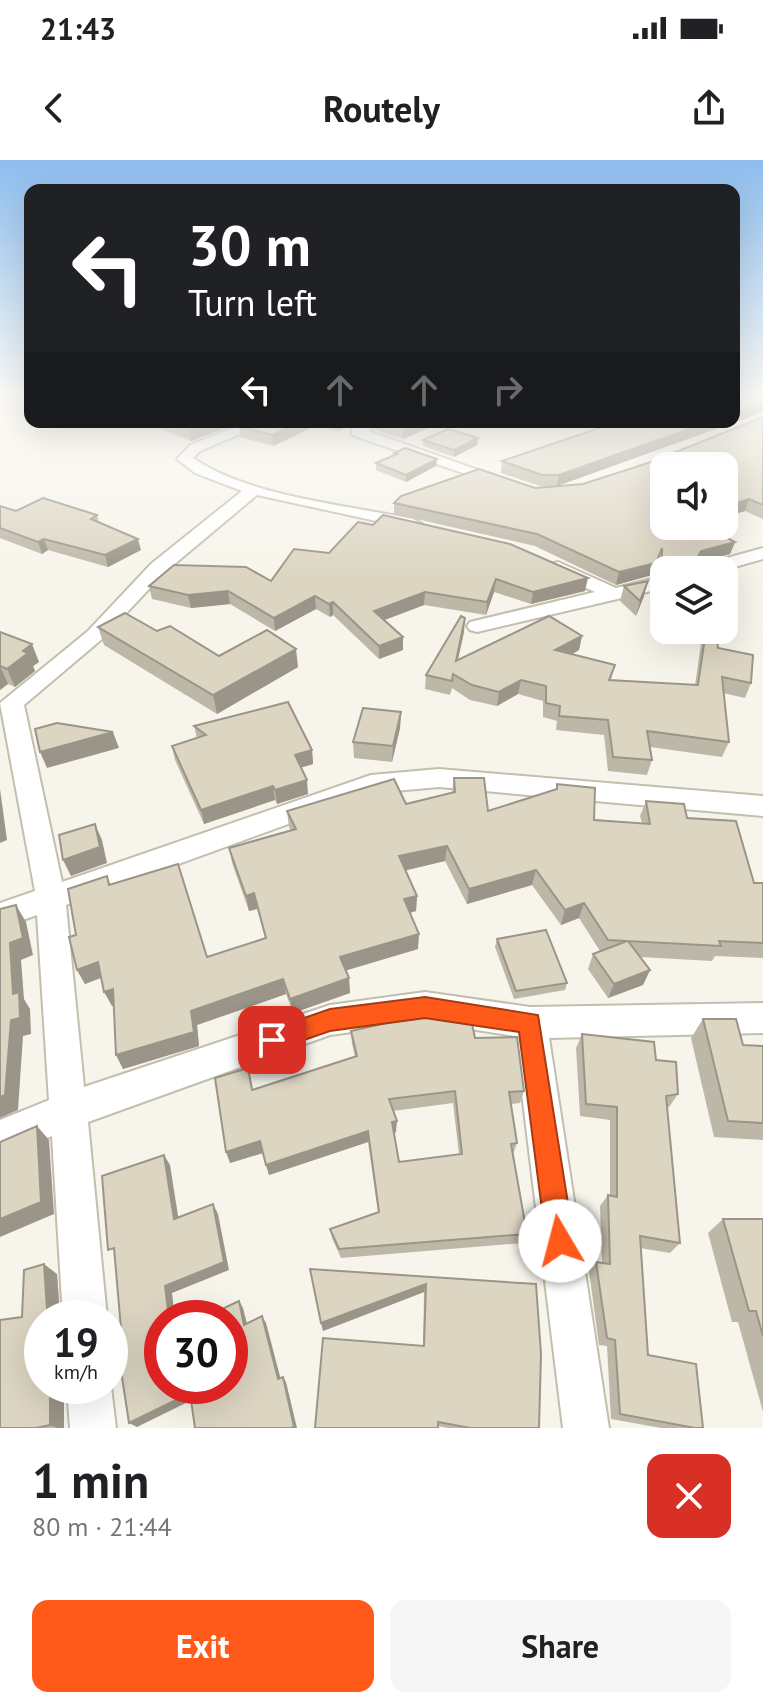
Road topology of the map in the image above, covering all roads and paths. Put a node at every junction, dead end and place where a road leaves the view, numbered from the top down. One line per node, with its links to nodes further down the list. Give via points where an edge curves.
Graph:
1 (187, 456): 4 (street, via 198,469)
2 (428, 456): 3 (street)
3 (524, 489)
4 (253, 490): 5 (street); 12 (street, via 158,568 95,635)
5 (434, 529)
6 (763, 553): 7 (street)
7 (738, 560)
8 (548, 563): 10 (street)
9 (650, 586): 10 (street)
10 (616, 595): 11 (street)
11 (477, 626)
12 (6, 701): 14 (street)
13 (763, 806): 14 (street, via 439,778 371,784)
14 (51, 897): 15 (street); 18 (street)
15 (0, 916)
16 (763, 1018): 17 (street)
17 (530, 1023): 18 (street, via 425,1007 330,1020); 23 (street)
18 (70, 1110): 19 (street); 20 (street)
19 (0, 1139)
20 (84, 1300)
21 (91, 1404): 22 (street)
22 (93, 1428)
23 (586, 1428)

